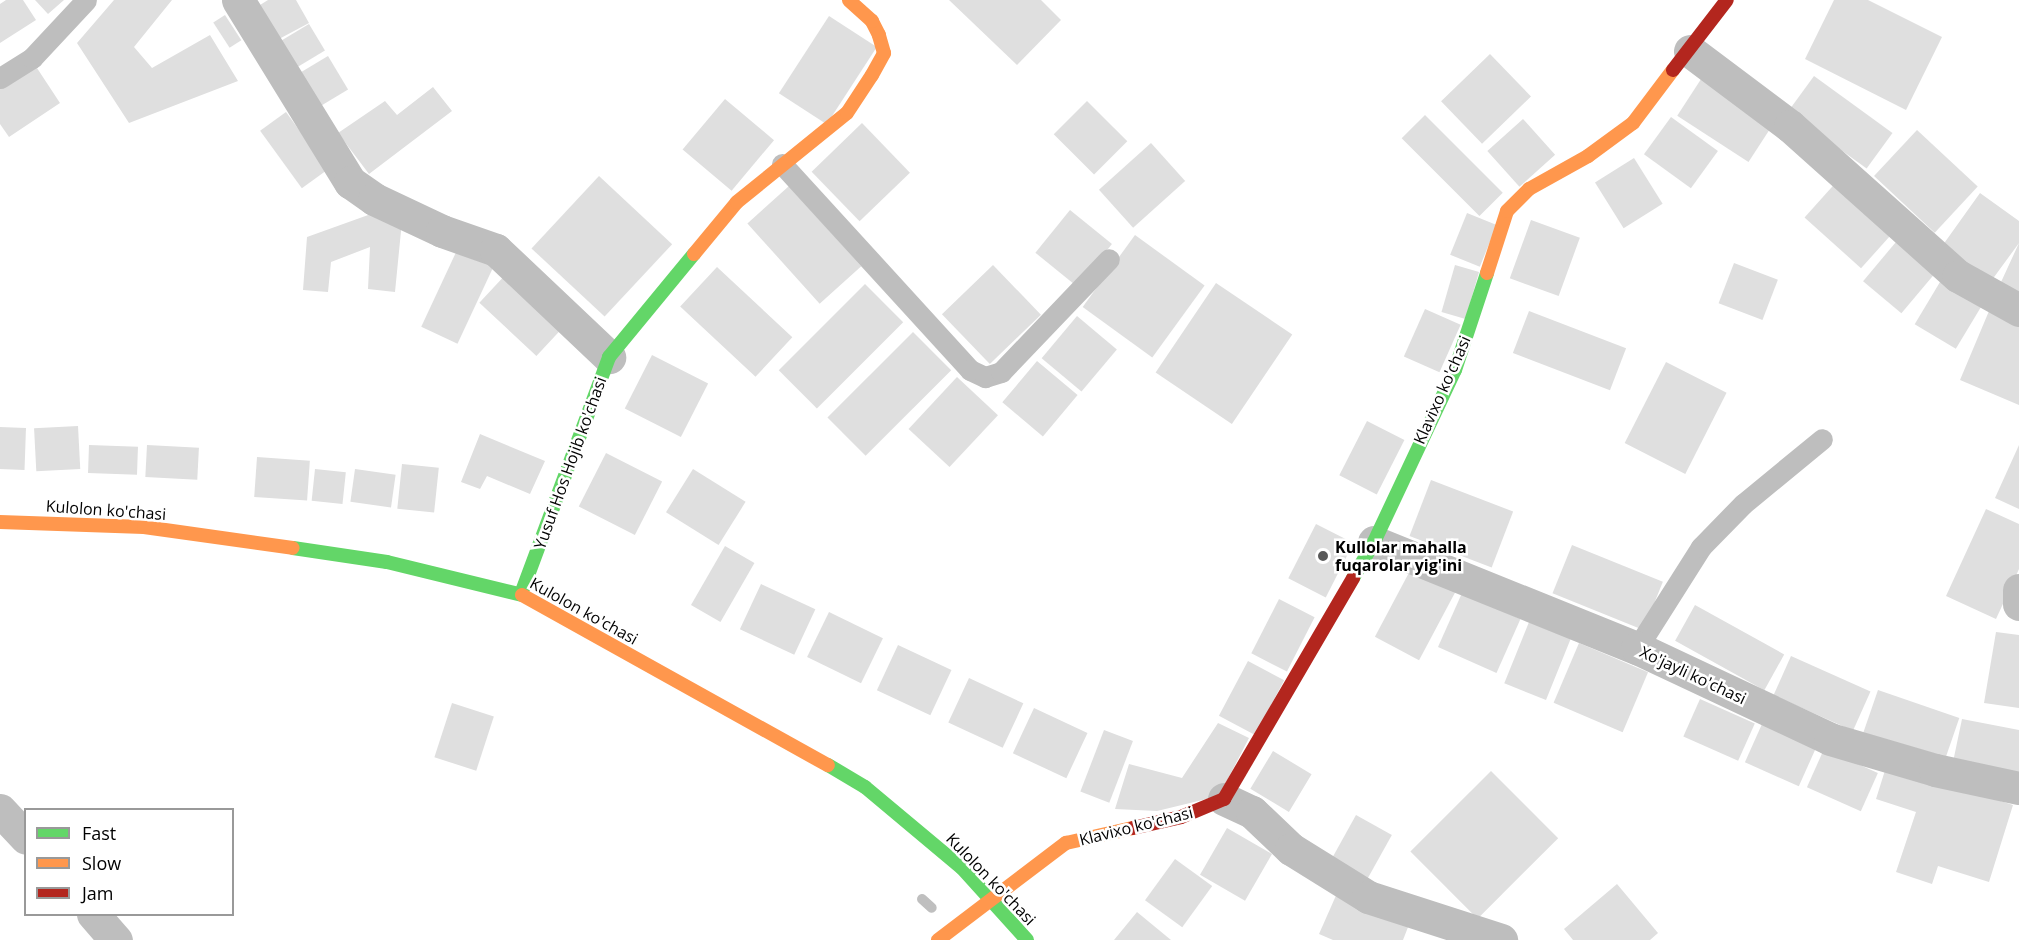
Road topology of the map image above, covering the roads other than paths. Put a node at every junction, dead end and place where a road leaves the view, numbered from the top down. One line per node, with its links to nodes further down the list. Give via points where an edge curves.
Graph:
1 (86, 0): 6 (lane, via 56,35)
2 (238, 0): 10 (street, Yusuf Hos Hojib ko'chasi, via 350,182 374,199 442,231 496,250)
3 (849, 0): 7 (street, via 872,21 884,53 847,113)
4 (1727, 0): 5 (street, Klavixo ko'chasi)
5 (1690, 51): 9 (street, via 1790,126 1958,276); 13 (street, Klavixo ko'chasi, via 1633,123 1588,156 1529,189 1508,211 1455,370)
6 (0, 78)
7 (782, 164): 8 (lane, via 970,370 985,377 1001,372); 10 (street, via 736,202)
8 (1109, 258)
9 (2019, 310)
10 (609, 357): 15 (street, Yusuf Hos Hojib ko'chasi)
11 (1822, 439): 17 (lane, via 1743,504 1701,547)
12 (0, 522): 15 (street, Kulolon ko'chasi, via 144,527 387,562)
13 (1374, 542): 17 (street, Xo'jayli ko'chasi); 19 (street, Klavixo ko'chasi)
14 (2019, 590): 16 (street)
15 (521, 594): 22 (street, Kulolon ko'chasi, via 831,765 896,811)
16 (2019, 604)
17 (1637, 648): 18 (street, Xo'jayli ko'chasi, via 1830,739 1935,770)
18 (2019, 788)
19 (1224, 799): 22 (street, Klavixo ko'chasi, via 1181,817 1066,843); 27 (street, via 1252,812 1291,849 1368,897)
20 (0, 810): 21 (street)
21 (24, 836)
22 (990, 897): 25 (street, Klavixo ko'chasi); 26 (street, Kulolon ko'chasi)
23 (94, 916): 24 (street)
24 (116, 940)
25 (938, 940)
26 (1027, 940)
27 (1501, 940)

